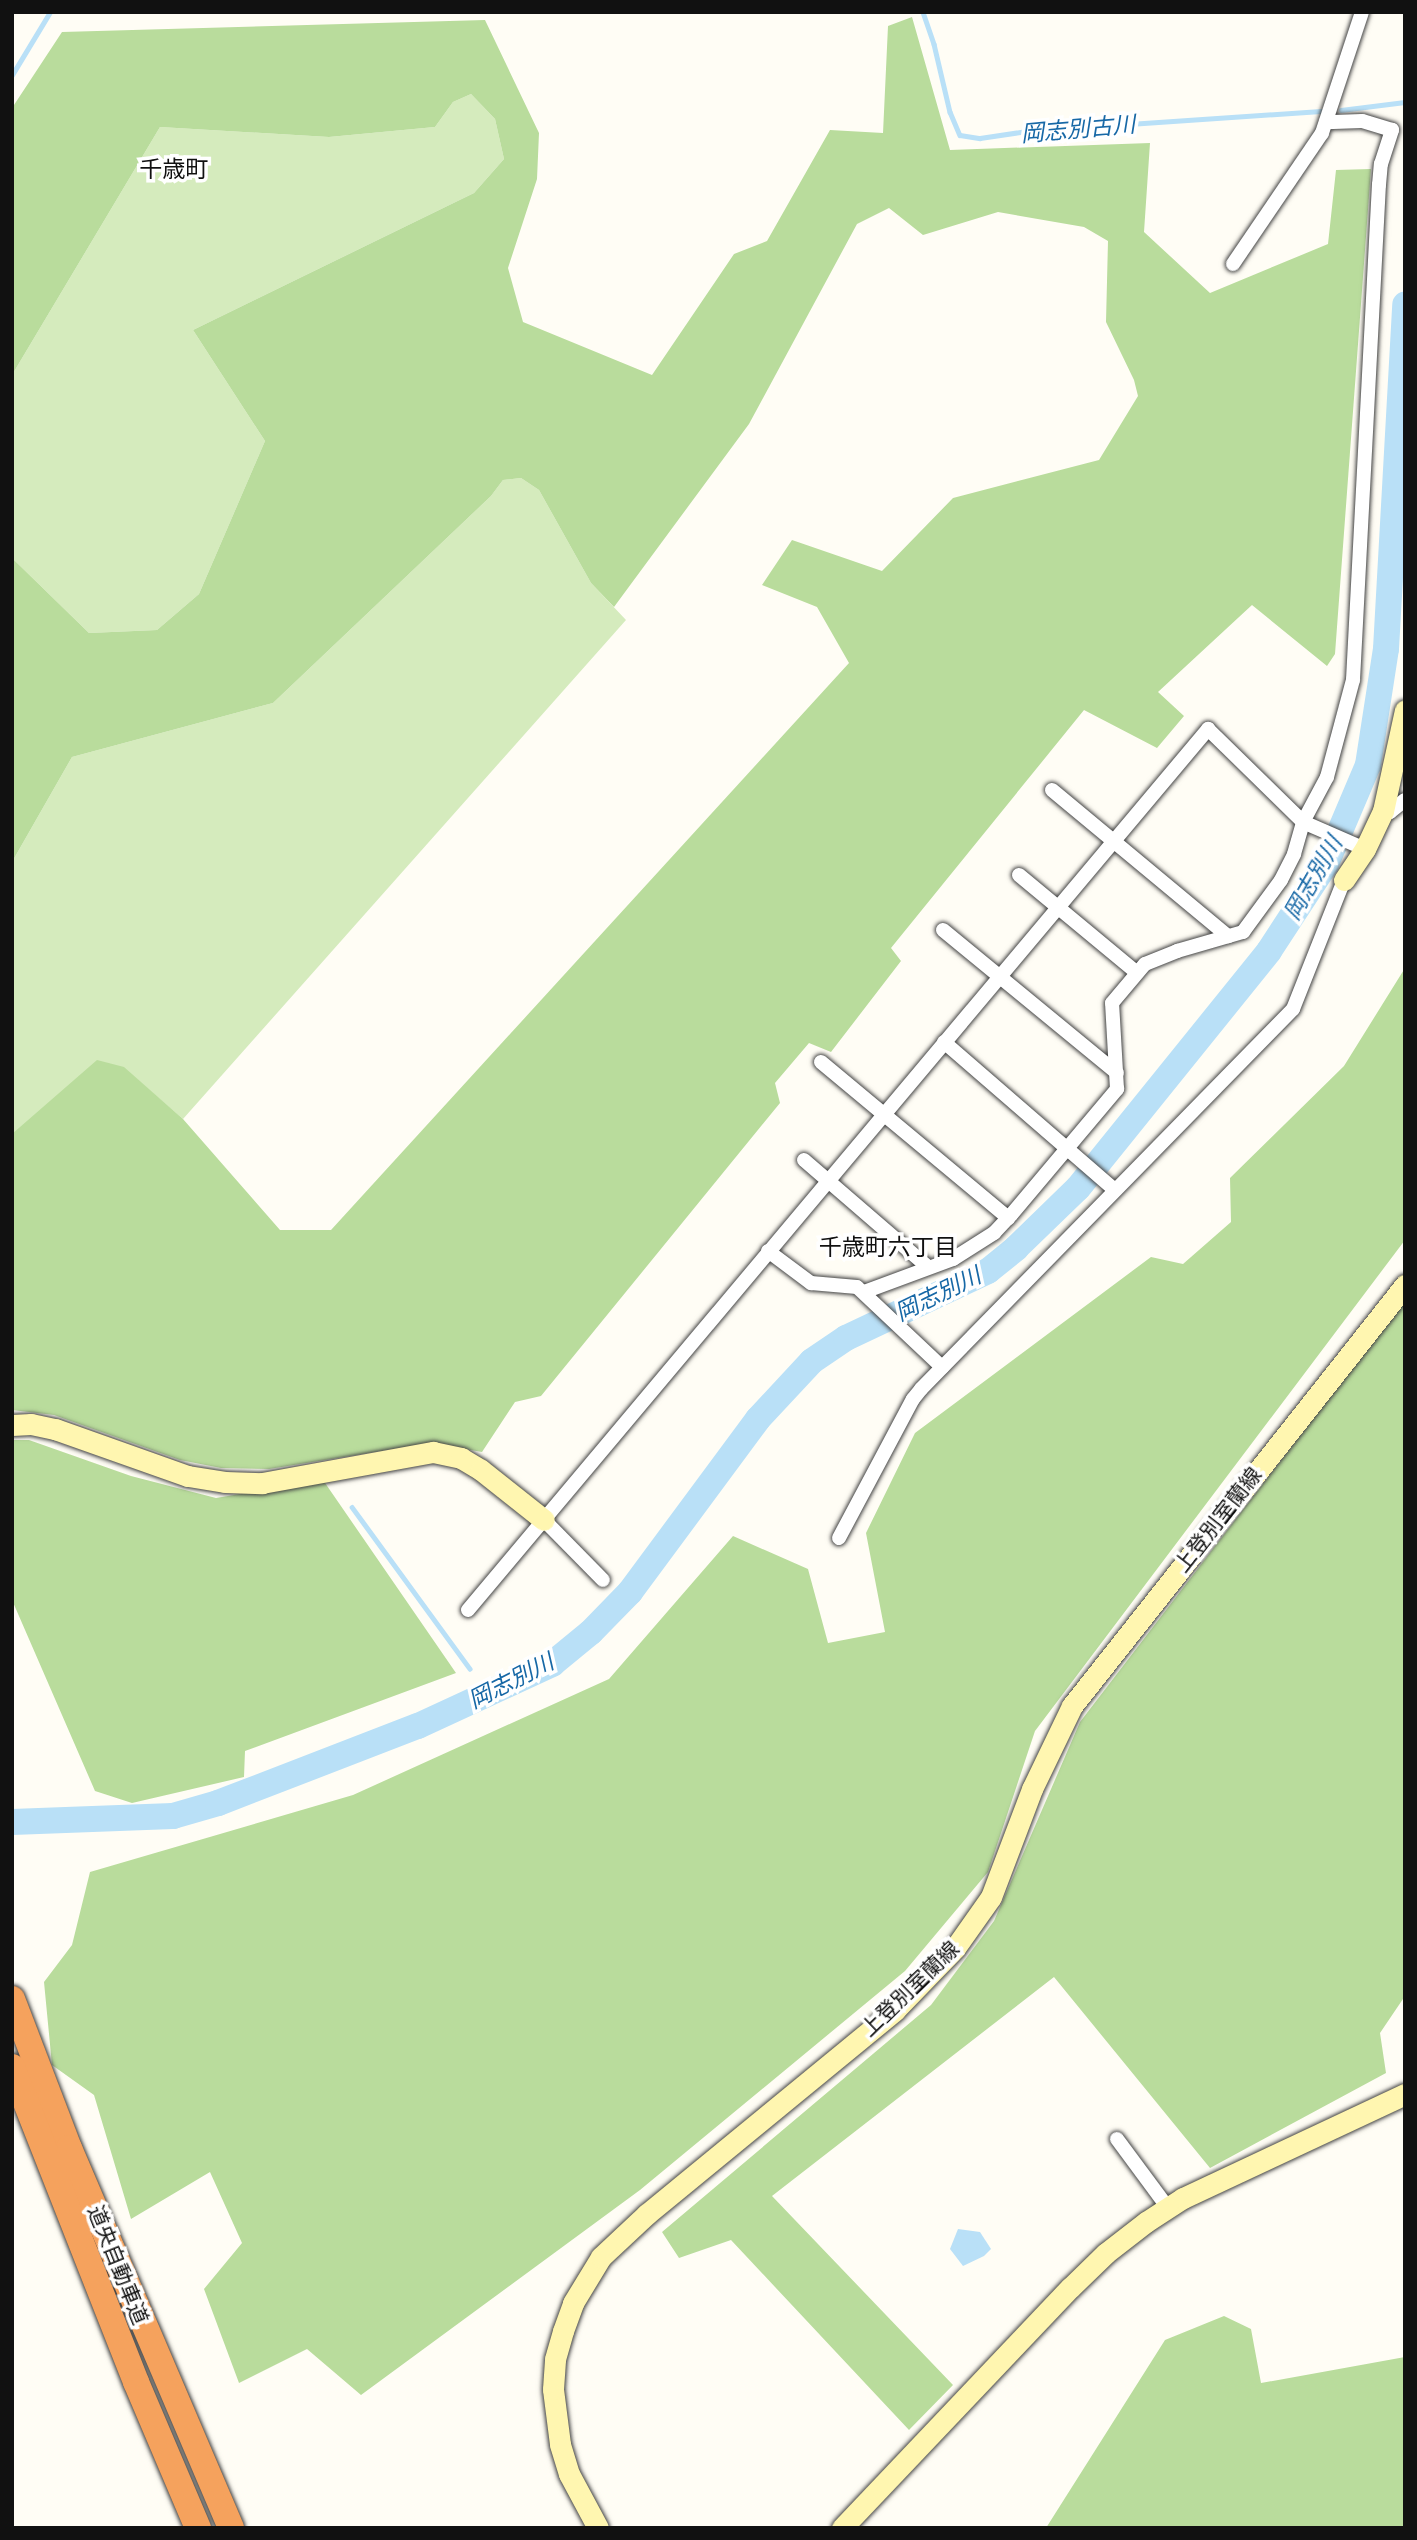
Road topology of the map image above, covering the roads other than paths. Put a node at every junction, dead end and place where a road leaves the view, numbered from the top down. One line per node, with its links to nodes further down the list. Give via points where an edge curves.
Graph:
1 (1362, 12): 2 (street)
2 (1326, 122): 3 (street); 9 (street, via 1362,121 1392,130 1379,185 1353,680 1327,777)
3 (1233, 264)
4 (1405, 710): 5 (main road)
5 (1401, 744): 8 (main road)
6 (1052, 790): 10 (street)
7 (1405, 800): 8 (street, via 1391,812)
8 (1383, 811): 11 (main road)
9 (1308, 824): 10 (street, via 1208,729); 11 (street); 16 (street, via 1282,880 1243,932)
10 (1113, 841): 14 (street); 16 (street)
11 (1356, 845): 13 (main road)
12 (1019, 875): 14 (street)
13 (1344, 880): 26 (street, via 1293,1009)
14 (1059, 907): 17 (street); 18 (street)
15 (943, 930): 18 (street)
16 (1228, 936): 17 (street, via 1145,964)
17 (1137, 973): 21 (street, via 1112,1003)
18 (999, 975): 19 (street); 21 (street)
19 (944, 1042): 22 (street); 23 (street)
20 (821, 1062): 22 (street)
21 (1117, 1073): 23 (street, via 1117,1089)
22 (883, 1114): 25 (street); 27 (street)
23 (1064, 1148): 26 (street); 27 (street)
24 (804, 1160): 25 (street)
25 (827, 1180): 28 (street); 29 (street)
26 (1109, 1186): 32 (street)
27 (1008, 1218): 29 (street, via 994,1233 953,1259)
28 (768, 1251): 31 (street, via 811,1283 857,1287); 34 (street)
29 (927, 1266): 31 (street)
30 (1405, 1285): 45 (main road, 上登別室蘭線, via 1072,1706 1032,1790 991,1897 956,1948 895,2010 647,2214 601,2258 573,2303 555,2359 553,2389 555,2419 569,2474)
31 (867, 1294): 32 (street)
32 (942, 1367): 35 (street, via 913,1399)
33 (12, 1425): 34 (main road, via 31,1423 55,1429 188,1476 225,1482 262,1483 433,1452 461,1458 481,1470)
34 (544, 1520): 36 (street); 37 (street)
35 (839, 1538)
36 (603, 1580)
37 (468, 1610)
38 (12, 1999): 44 (highway, 道央自動車道, via 95,2210)
39 (12, 2067): 43 (highway, 道央自動車道)
40 (1405, 2094): 42 (main road)
41 (1117, 2139): 42 (street)
42 (1168, 2208): 46 (main road, via 1106,2252)
43 (198, 2528)
44 (231, 2528)
45 (598, 2528)
46 (842, 2528)

